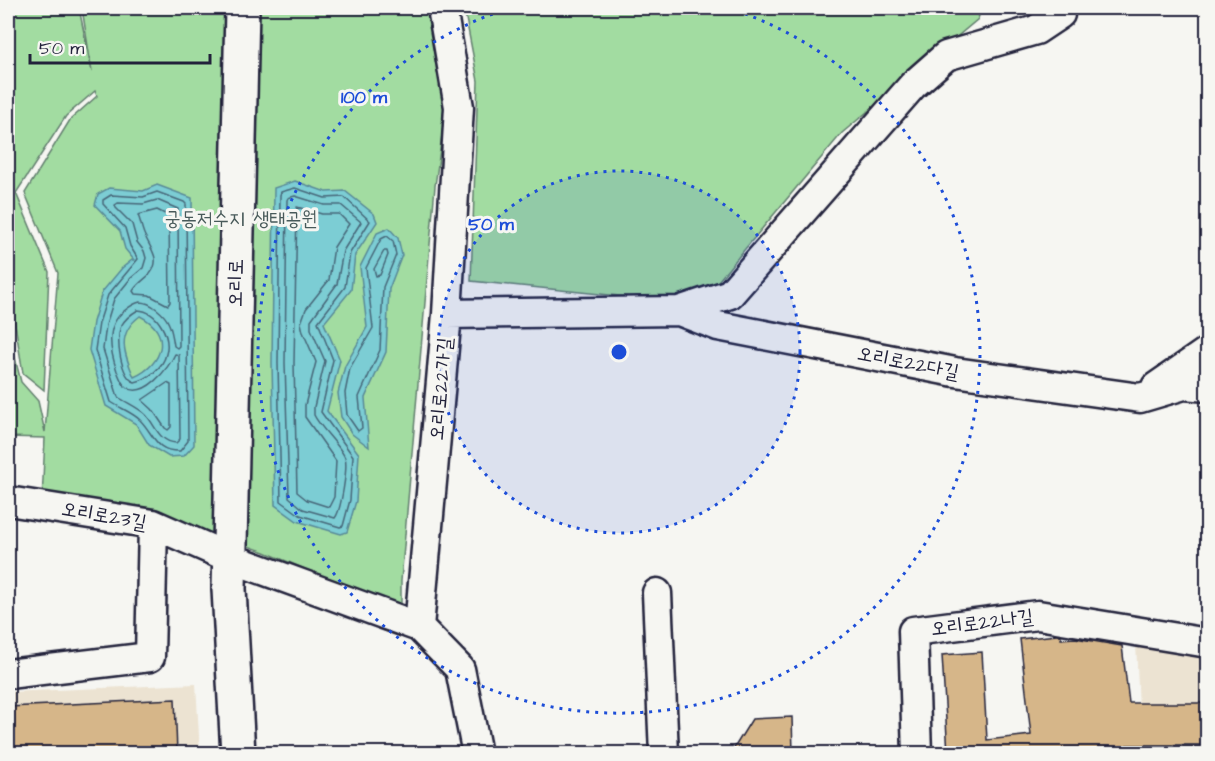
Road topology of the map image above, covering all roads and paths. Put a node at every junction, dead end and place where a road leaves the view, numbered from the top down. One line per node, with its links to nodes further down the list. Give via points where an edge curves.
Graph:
1 (242, 8): 11 (main road, 오리로)
2 (442, 8): 5 (street, 오리로22가길, via 459,107)
3 (1060, 8): 4 (street, 오리로22다길, via 1059,14 1036,30 946,56 913,85 730,294)
4 (679, 311): 5 (street, 오리로22다길); 8 (street, 오리로22다길, via 718,326 955,372)
5 (447, 314): 13 (street, 오리로22가길)
6 (1208, 351): 8 (street)
7 (1208, 387): 8 (street, 오리로22다길, via 1184,385)
8 (1140, 398)
9 (8, 501): 10 (street, 오리로23길)
10 (153, 524): 11 (street, 오리로23길); 15 (street, via 150,657)
11 (230, 558): 13 (street); 16 (main road, 오리로)
12 (657, 593): 18 (street)
13 (419, 627): 17 (street, via 460,669)
14 (1208, 643): 19 (street, 오리로22나길, via 1038,615 913,631)
15 (8, 674)
16 (238, 753)
17 (477, 753)
18 (664, 753)
19 (917, 753)

